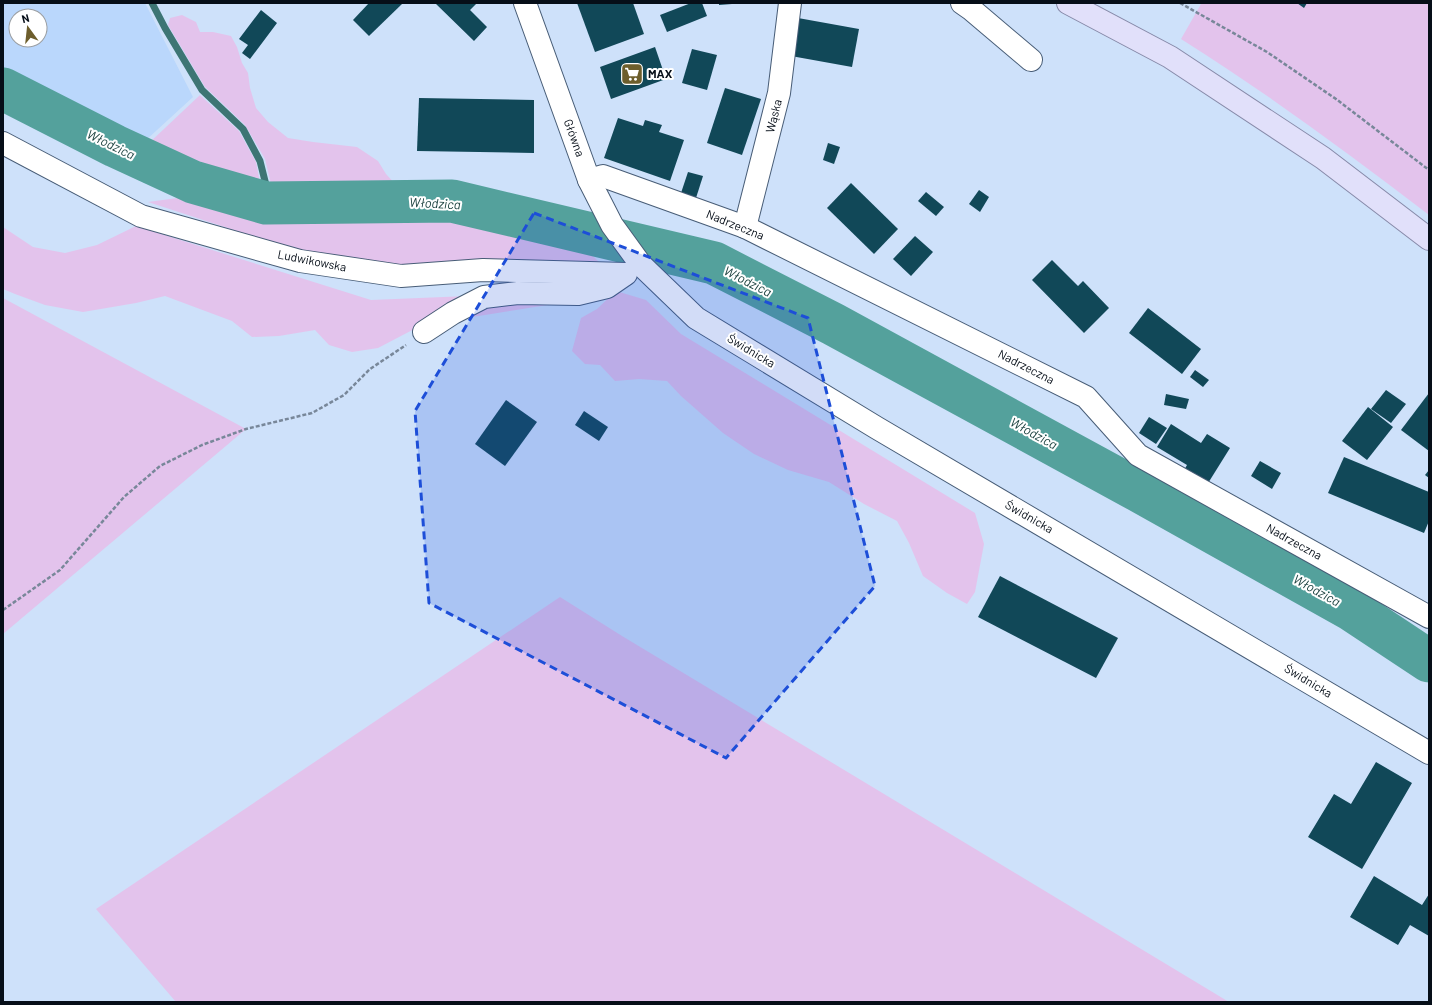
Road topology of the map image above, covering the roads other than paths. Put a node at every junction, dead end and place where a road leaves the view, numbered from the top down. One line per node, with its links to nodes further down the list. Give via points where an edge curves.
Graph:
1 (524, 3): 7 (street, Główna)
2 (790, 3): 8 (street, Wąska, via 780,93)
3 (962, 3): 5 (street)
4 (1068, 3): 9 (main road, via 1183,65 1323,158)
5 (1031, 60)
6 (3, 143): 10 (street, Ludwikowska, via 141,216 300,261 400,276 483,270)
7 (590, 180): 8 (street, Nadrzeczna, via 602,176); 10 (street, Główna)
8 (745, 227): 12 (street, Nadrzeczna, via 1086,397 1138,455)
9 (1429, 239)
10 (634, 266): 11 (street, via 607,287 578,294 518,293 484,297); 13 (street, Świdnicka, via 696,318 877,428)
11 (424, 332)
12 (1429, 617)
13 (1429, 753)

